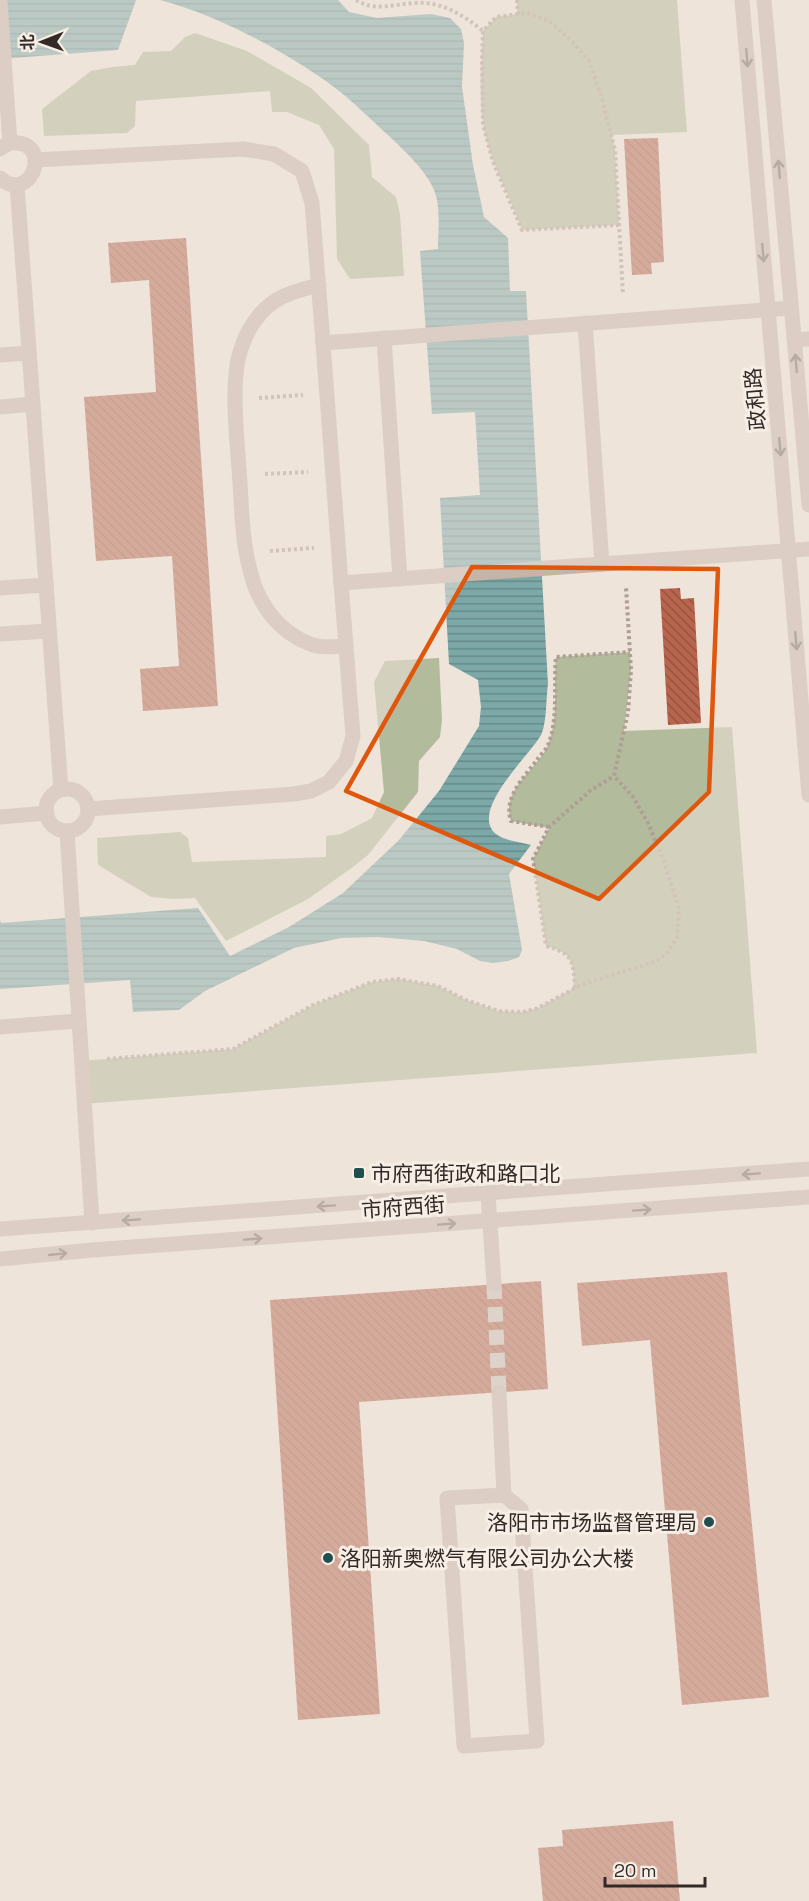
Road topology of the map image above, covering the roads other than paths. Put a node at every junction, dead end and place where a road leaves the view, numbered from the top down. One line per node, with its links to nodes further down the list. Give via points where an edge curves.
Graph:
1 (742, 0): 10 (street, 政和路, one-way to 10)
2 (764, 0): 9 (street, 政和路, one-way to 2)
3 (0, 2): 4 (street)
4 (5, 146): 5 (street, via 23,144)
5 (35, 160): 7 (street, via 33,174); 8 (street, via 243,149 274,154 302,171 312,203)
6 (0, 178): 7 (street)
7 (17, 184): 15 (street)
8 (319, 285): 14 (street); 29 (street, via 287,293 270,305 254,322 244,343 236,371 235,400 240,476 246,552 252,580 266,607 280,625 299,639 317,646)
9 (791, 308): 10 (street); 13 (street, 政和路)
10 (768, 310): 11 (street); 21 (street, 政和路, one-way to 21)
11 (585, 323): 12 (street); 22 (street)
12 (384, 338): 14 (street); 23 (street)
13 (801, 340): 19 (street, 政和路, one-way to 13)
14 (323, 343): 24 (street)
15 (29, 353): 16 (street); 17 (street)
16 (0, 355)
17 (33, 404): 18 (street); 25 (street)
18 (0, 407)
19 (809, 496)
20 (809, 549): 21 (street)
21 (788, 550): 22 (street); 31 (street, 政和路, one-way to 31)
22 (602, 564): 23 (street)
23 (400, 579): 24 (street)
24 (341, 583): 29 (street)
25 (46, 585): 26 (street); 27 (street)
26 (0, 588)
27 (49, 631): 28 (street); 30 (street)
28 (0, 634)
29 (346, 646): 32 (street, via 353,736 346,761 329,782 294,794)
30 (61, 790): 32 (street, via 77,792); 33 (street, via 48,802)
31 (809, 795)
32 (88, 809): 35 (street, via 85,822)
33 (47, 813): 34 (street); 35 (street, via 54,827)
34 (0, 817)
35 (67, 831): 36 (street)
36 (78, 1021): 37 (street); 42 (street)
37 (0, 1028)
38 (809, 1169): 39 (street, 市府西街, one-way to 39)
39 (488, 1194): 41 (street); 42 (street, 市府西街, one-way to 42)
40 (809, 1197): 41 (street, 市府西街, one-way to 40)
41 (490, 1221): 44 (street, 市府西街, one-way to 41); 45 (street)
42 (92, 1223): 43 (street, 市府西街)
43 (0, 1229)
44 (0, 1259)
45 (494, 1284)
46 (499, 1392): 47 (street)
47 (504, 1495): 47 (street, via 521,1509 537,1741 464,1746 447,1498)

